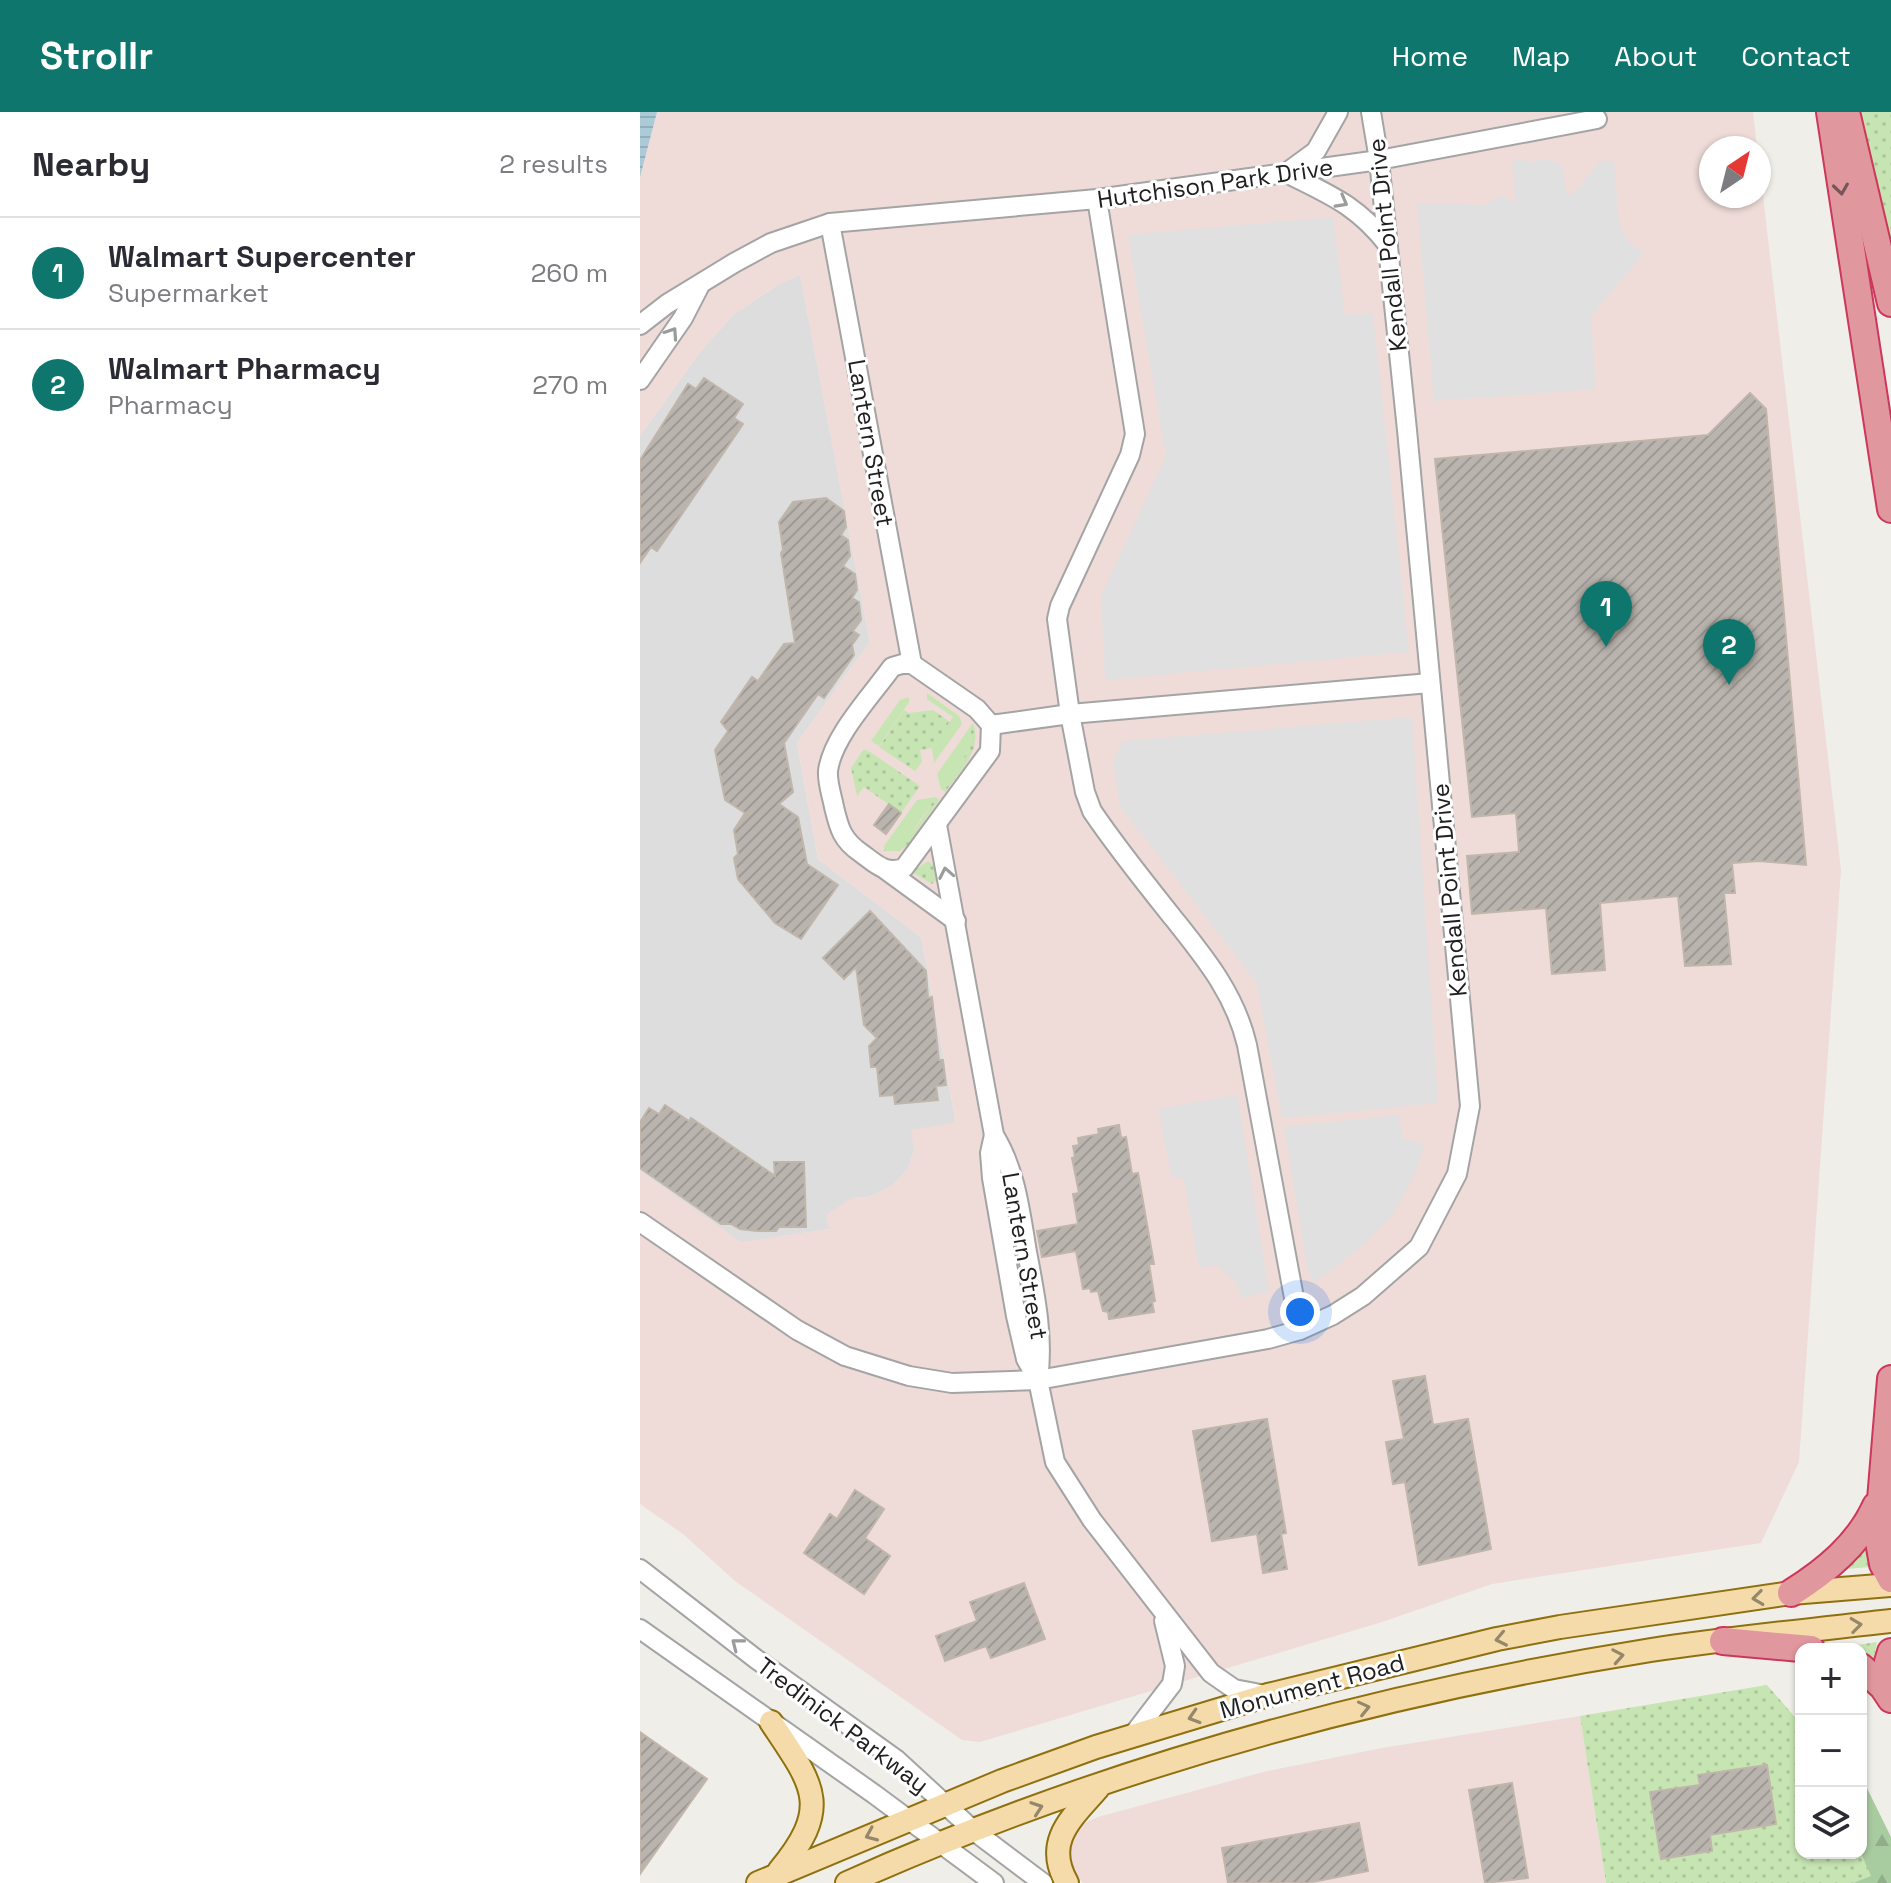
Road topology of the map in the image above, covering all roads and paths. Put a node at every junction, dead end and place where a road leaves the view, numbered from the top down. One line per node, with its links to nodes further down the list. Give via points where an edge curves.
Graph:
1 (1338, 112): 7 (street, via 1316,151)
2 (1371, 112): 6 (street, Kendall Point Drive)
3 (1830, 112): 15 (highway, one-way to 15)
4 (1846, 112): 12 (highway)
5 (1597, 119): 6 (street, Hutchison Park Drive)
6 (1379, 160): 7 (street, Hutchison Park Drive); 10 (street, Kendall Point Drive)
7 (1286, 173): 8 (street, Hutchison Park Drive); 10 (street, one-way to 10, via 1350,205)
8 (1097, 199): 9 (street, Hutchison Park Drive); 18 (street, via 1135,434 1060,606 1058,635)
9 (830, 223): 11 (street, Hutchison Park Drive, via 771,243); 16 (street, Lantern Street)
10 (1388, 245): 17 (street, Kendall Point Drive)
11 (701, 284): 13 (street, Hutchison Park Drive); 14 (street, one-way to 11)
12 (1891, 303)
13 (640, 325)
14 (640, 380)
15 (1891, 509)
16 (912, 664): 19 (street, via 977,709); 21 (street, via 892,667 837,743 827,775 840,834)
17 (1430, 683): 18 (street); 24 (street, Kendall Point Drive, via 1470,1106 1457,1174 1419,1247 1363,1296)
18 (1070, 714): 19 (street); 24 (street, via 1092,811 1226,987 1238,1012)
19 (991, 725): 20 (street, via 990,751)
20 (937, 825): 21 (street, via 904,868); 22 (street, Lantern Street, one-way to 20)
21 (886, 870): 22 (street)
22 (956, 921): 26 (street, Lantern Street, via 994,1135 1013,1176 1024,1235 1042,1354)
23 (640, 1222): 26 (street, via 797,1330 845,1356 952,1383)
24 (1300, 1330): 26 (street, Kendall Point Drive)
25 (1891, 1379): 27 (highway)
26 (1038, 1380): 31 (street, Lantern Street, via 1055,1462 1092,1520)
27 (1882, 1491): 29 (highway, via 1878,1536); 30 (highway, via 1855,1542)
28 (640, 1569): 44 (street, Tredinick Parkway, one-way to 28, via 897,1760)
29 (1891, 1582): 30 (main road, Monument Road)
30 (1791, 1593): 39 (main road, Monument Road, one-way to 39, via 1497,1639)
31 (1161, 1607): 39 (street, Lantern Street, via 1211,1673 1234,1689); 42 (street, via 1175,1666 1172,1684)
32 (1891, 1621): 34 (main road, Monument Road, one-way to 32)
33 (640, 1629): 41 (street, Tredinick Parkway)
34 (1723, 1641): 35 (highway); 43 (main road, Monument Road, one-way to 34, via 1317,1721 1454,1687)
35 (1795, 1648)
36 (1891, 1652): 38 (highway)
37 (1867, 1672): 40 (highway)
38 (1891, 1687)
39 (1268, 1695): 42 (main road, Monument Road, one-way to 42)
40 (1891, 1699)
41 (771, 1722): 45 (street, Tredinick Parkway); 48 (main road, via 807,1777 813,1805 803,1838)
42 (1133, 1735): 44 (main road, Monument Road)
43 (1100, 1786): 46 (main road, Monument Road, one-way to 43); 52 (main road, via 1059,1840 1059,1868)
44 (945, 1804): 45 (main road, Monument Road); 46 (street, Tredinick Parkway)
45 (907, 1819): 47 (street, Tredinick Parkway); 48 (main road, Monument Road, one-way to 48)
46 (974, 1831): 47 (main road, Monument Road); 51 (street, Tredinick Parkway)
47 (939, 1844): 49 (main road, Monument Road); 50 (street, Tredinick Parkway)
48 (767, 1879)
49 (847, 1883)
50 (994, 1883)
51 (1043, 1883)
52 (1067, 1883)

